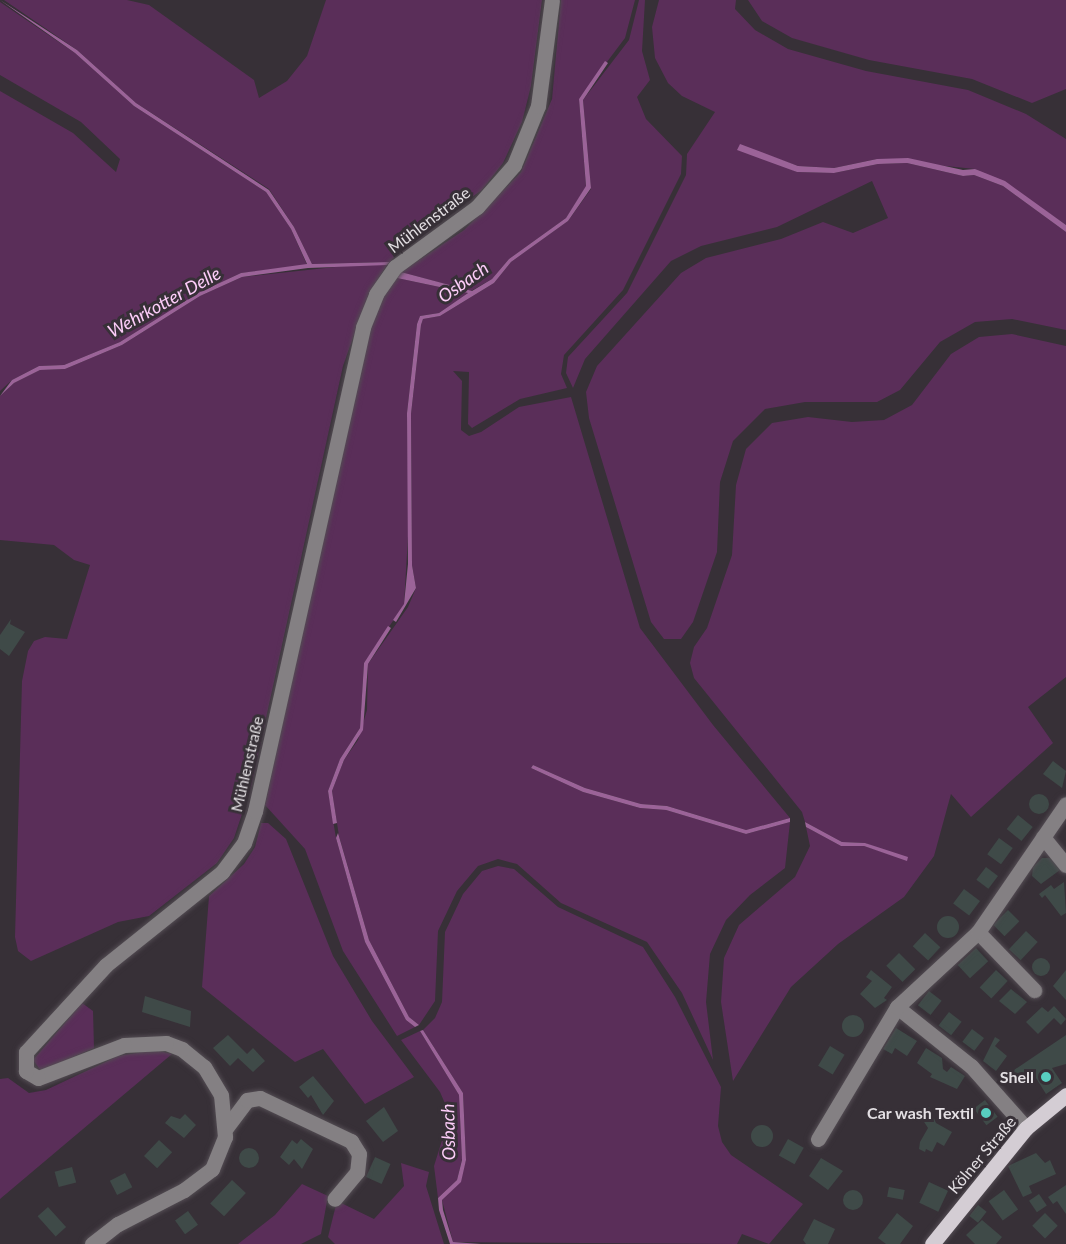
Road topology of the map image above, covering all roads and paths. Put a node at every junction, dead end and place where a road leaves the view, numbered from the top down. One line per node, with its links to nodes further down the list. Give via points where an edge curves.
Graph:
1 (552, 0): 9 (street, Mühlenstraße, via 538,106 514,165 477,207 395,267 376,294 363,327 260,789 244,843 222,872 143,932 94,977 34,1039 24,1057 26,1071 42,1077 124,1045 151,1041 174,1046 192,1056 213,1079 223,1102)
2 (1066, 804): 3 (street)
3 (1043, 837): 4 (street); 5 (street)
4 (1066, 865)
5 (978, 932): 6 (street); 7 (street)
6 (1034, 990)
7 (897, 1007): 10 (street, via 971,1066); 11 (street)
8 (1066, 1095): 10 (main road, Kölner Straße)
9 (226, 1128): 12 (street, via 248,1100 260,1098 351,1141 359,1154 358,1167); 13 (street, Mühlenstraße, via 221,1154 203,1179 118,1224)
10 (1026, 1128): 14 (main road, Kölner Straße)
11 (818, 1139)
12 (334, 1199)
13 (92, 1244)
14 (932, 1244)

